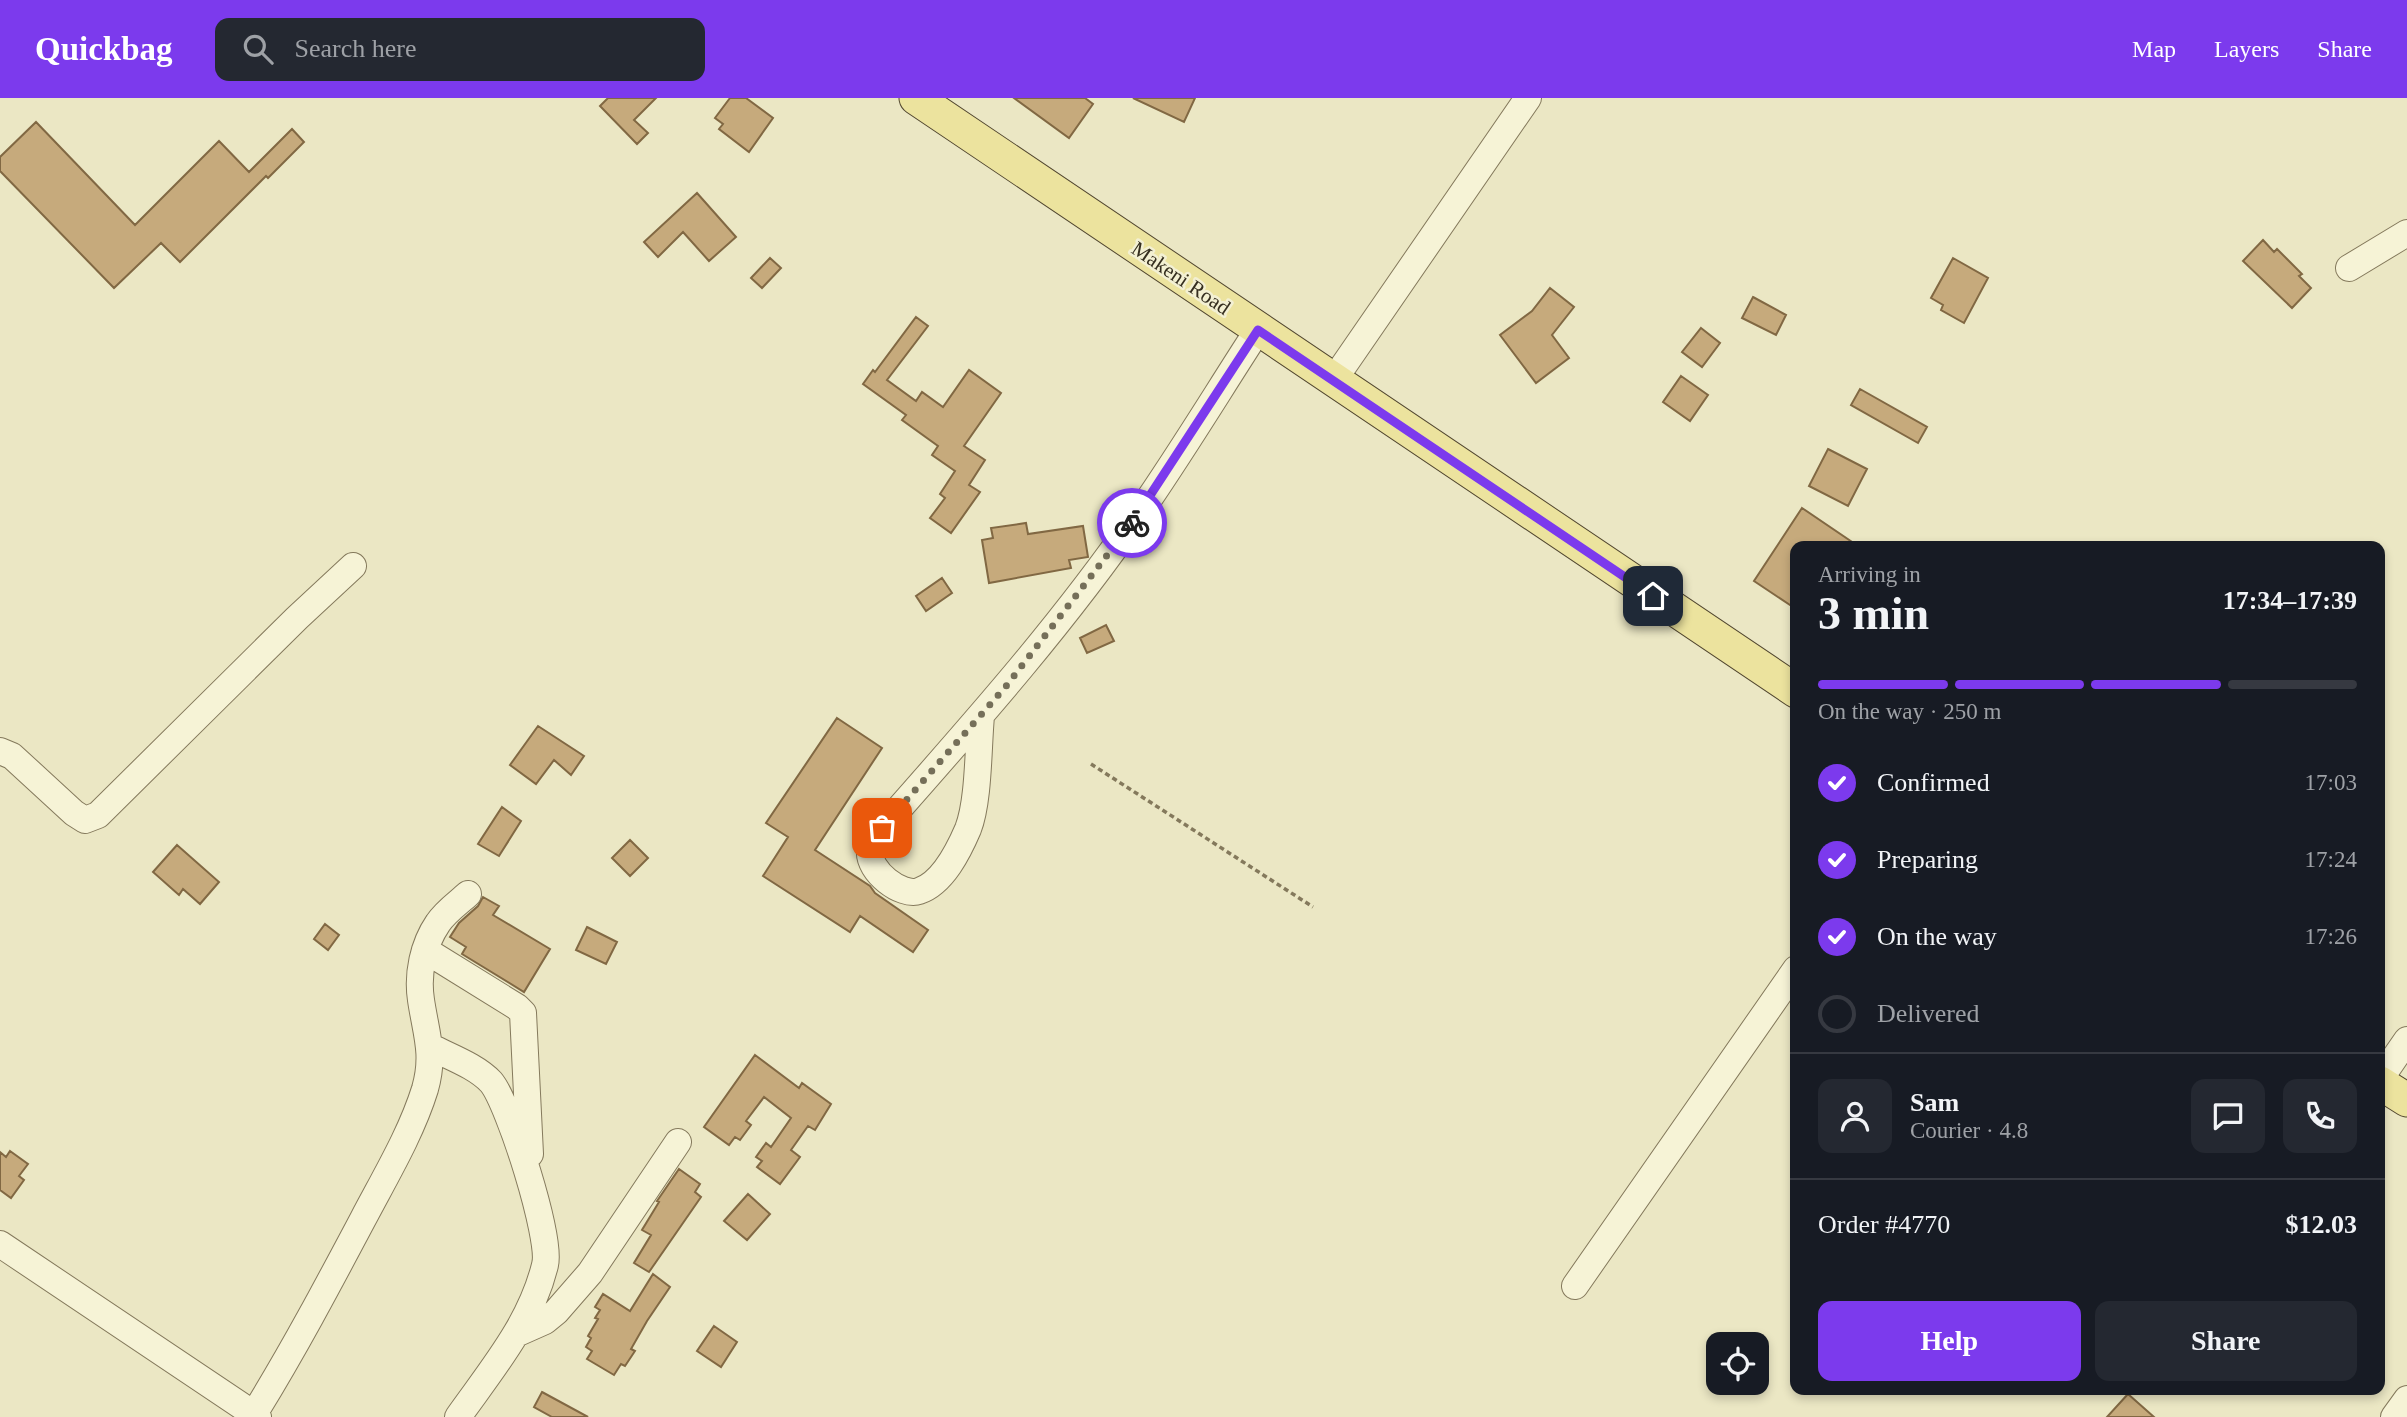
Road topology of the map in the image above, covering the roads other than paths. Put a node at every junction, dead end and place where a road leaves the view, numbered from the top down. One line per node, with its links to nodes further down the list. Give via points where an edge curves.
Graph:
1 (916, 98): 5 (main road, Makeni Road)
2 (1528, 98): 6 (street)
3 (2407, 233): 4 (street)
4 (2349, 268)
5 (1258, 330): 6 (main road, Makeni Road); 9 (street, via 1140,512)
6 (1334, 381): 8 (main road, Makeni Road)
7 (353, 566): 10 (street, via 98,815 85,820 74,813 12,756)
8 (1790, 687)
9 (981, 716): 9 (street, via 969,826 953,859 933,883 918,892 904,891 873,866 869,852 874,839)
10 (0, 751)
11 (468, 894): 12 (street, via 438,923)
12 (425, 950): 15 (street, via 421,998); 20 (street, via 523,1013)
13 (1790, 978): 22 (street)
14 (2407, 1040): 16 (street)
15 (431, 1047): 20 (street, via 478,1072 495,1088 519,1143); 25 (street, via 426,1087 393,1163)
16 (2385, 1073)
17 (2385, 1085): 18 (main road)
18 (2407, 1100)
19 (678, 1142): 23 (street, via 590,1273 556,1312)
20 (532, 1191): 23 (street, via 546,1262)
21 (0, 1244): 25 (street)
22 (1575, 1286)
23 (518, 1333): 26 (street)
24 (2407, 1399): 27 (street)
25 (256, 1416)
26 (458, 1417)
27 (2394, 1417)

